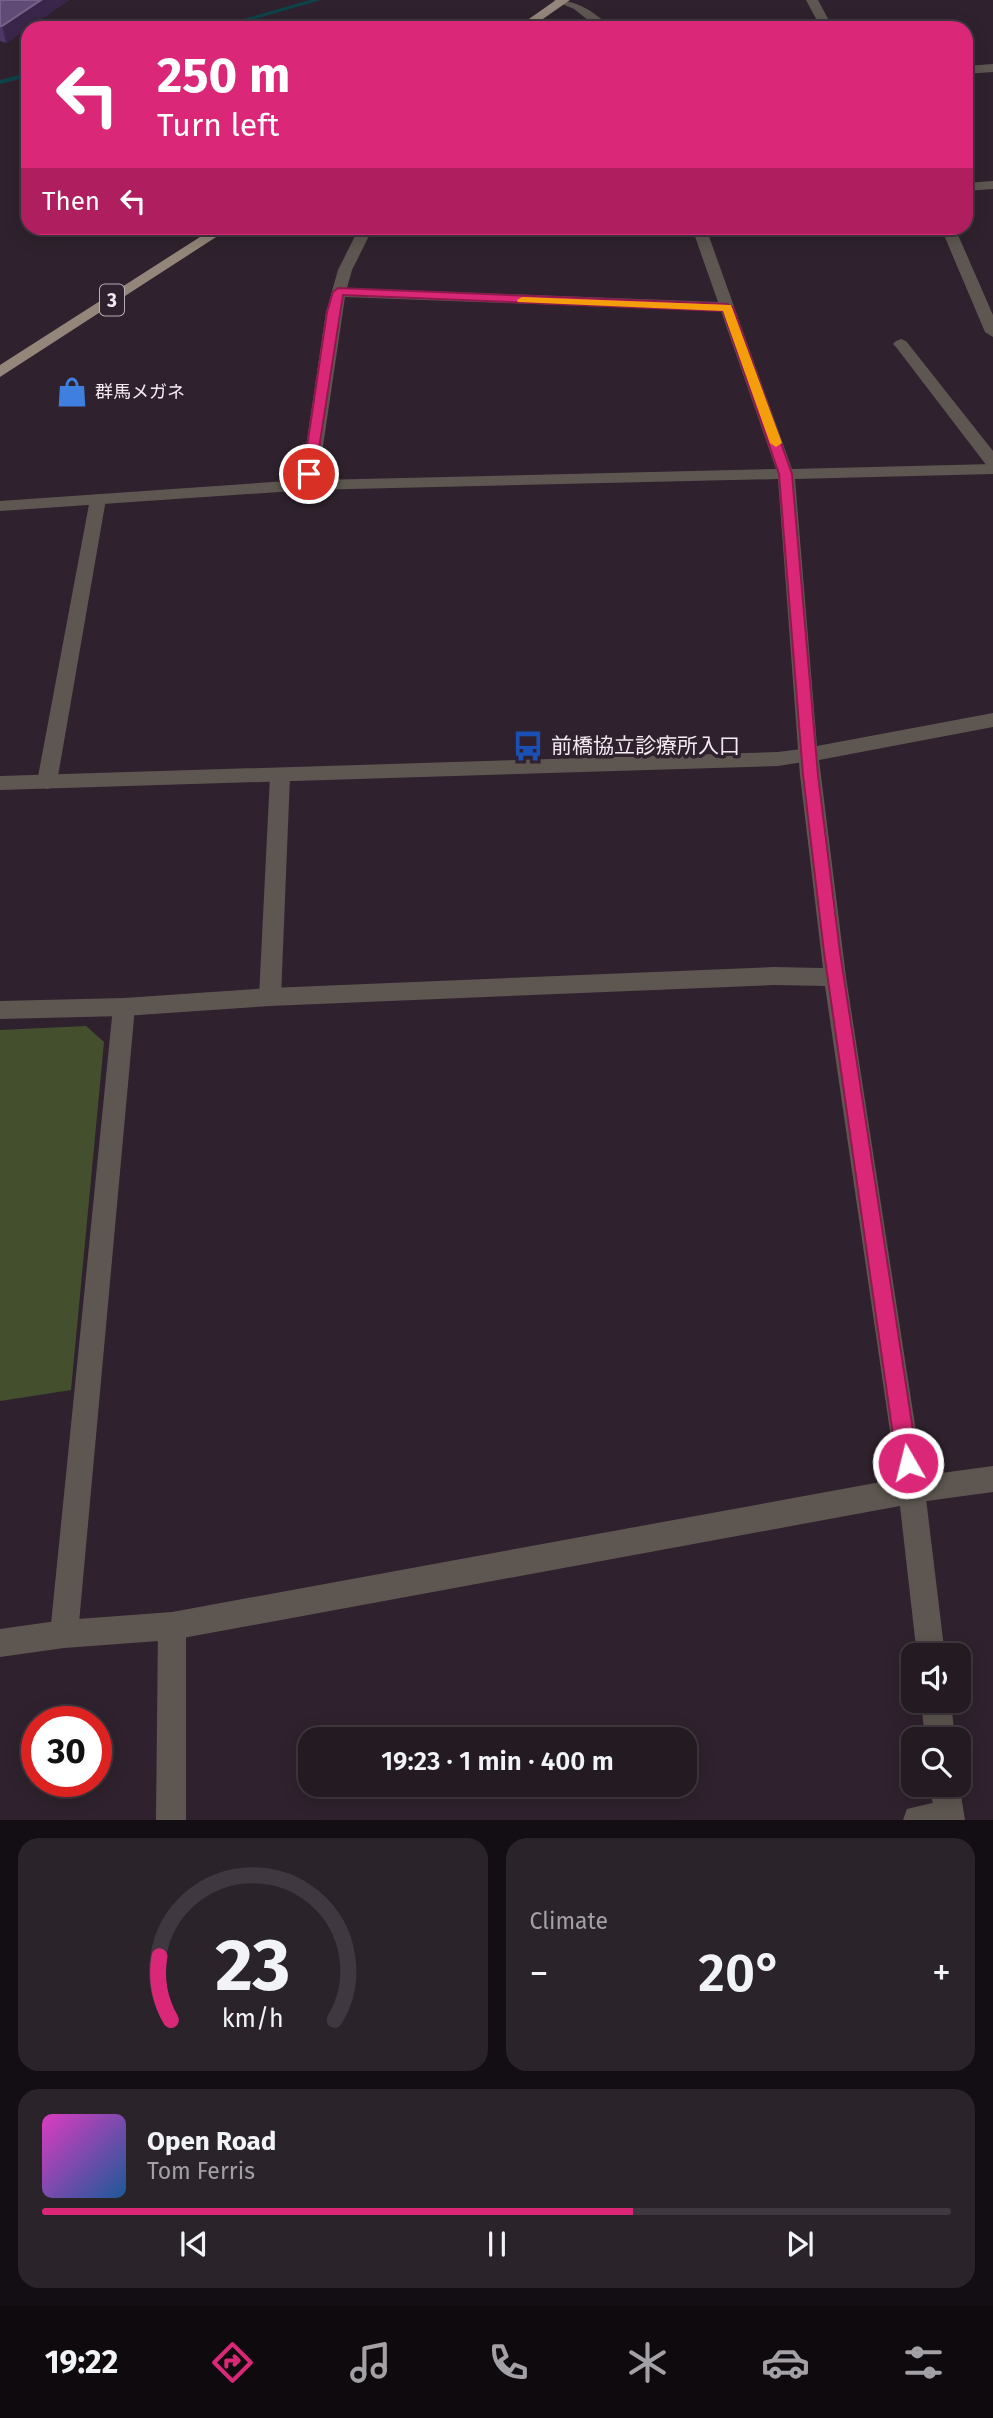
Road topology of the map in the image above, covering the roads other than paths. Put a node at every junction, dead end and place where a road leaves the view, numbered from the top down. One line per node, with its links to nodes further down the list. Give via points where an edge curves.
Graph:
1 (563, 0): 3 (main road); 4 (street)
2 (812, 0): 5 (street)
3 (532, 21)
4 (596, 21)
5 (823, 21)
6 (993, 68): 7 (street)
7 (973, 69)
8 (993, 185): 9 (street)
9 (973, 186)
10 (212, 235): 18 (main road, 3)
11 (362, 235): 14 (street)
12 (701, 235): 15 (street)
13 (951, 235): 16 (street)
14 (338, 292): 15 (street); 22 (street)
15 (727, 307): 21 (street)
16 (993, 332)
17 (901, 344): 19 (street)
18 (0, 372)
19 (993, 462)
20 (993, 469): 21 (street)
21 (786, 474): 22 (street); 26 (street)
22 (309, 485): 23 (street)
23 (98, 499): 24 (street); 28 (street)
24 (0, 506)
25 (993, 720): 26 (street)
26 (809, 755): 27 (street); 30 (street)
27 (280, 776): 28 (street); 31 (street)
28 (47, 782): 29 (street)
29 (0, 783)
30 (835, 977): 31 (street); 35 (street)
31 (270, 997): 32 (street)
32 (124, 1007): 33 (street); 37 (street)
33 (0, 1010)
34 (993, 1479): 35 (street)
35 (912, 1490): 36 (street); 39 (street)
36 (172, 1626): 37 (street); 41 (street)
37 (64, 1634): 38 (street)
38 (0, 1643)
39 (930, 1643)
40 (948, 1806): 42 (street)
41 (171, 1819)
42 (918, 1819)

